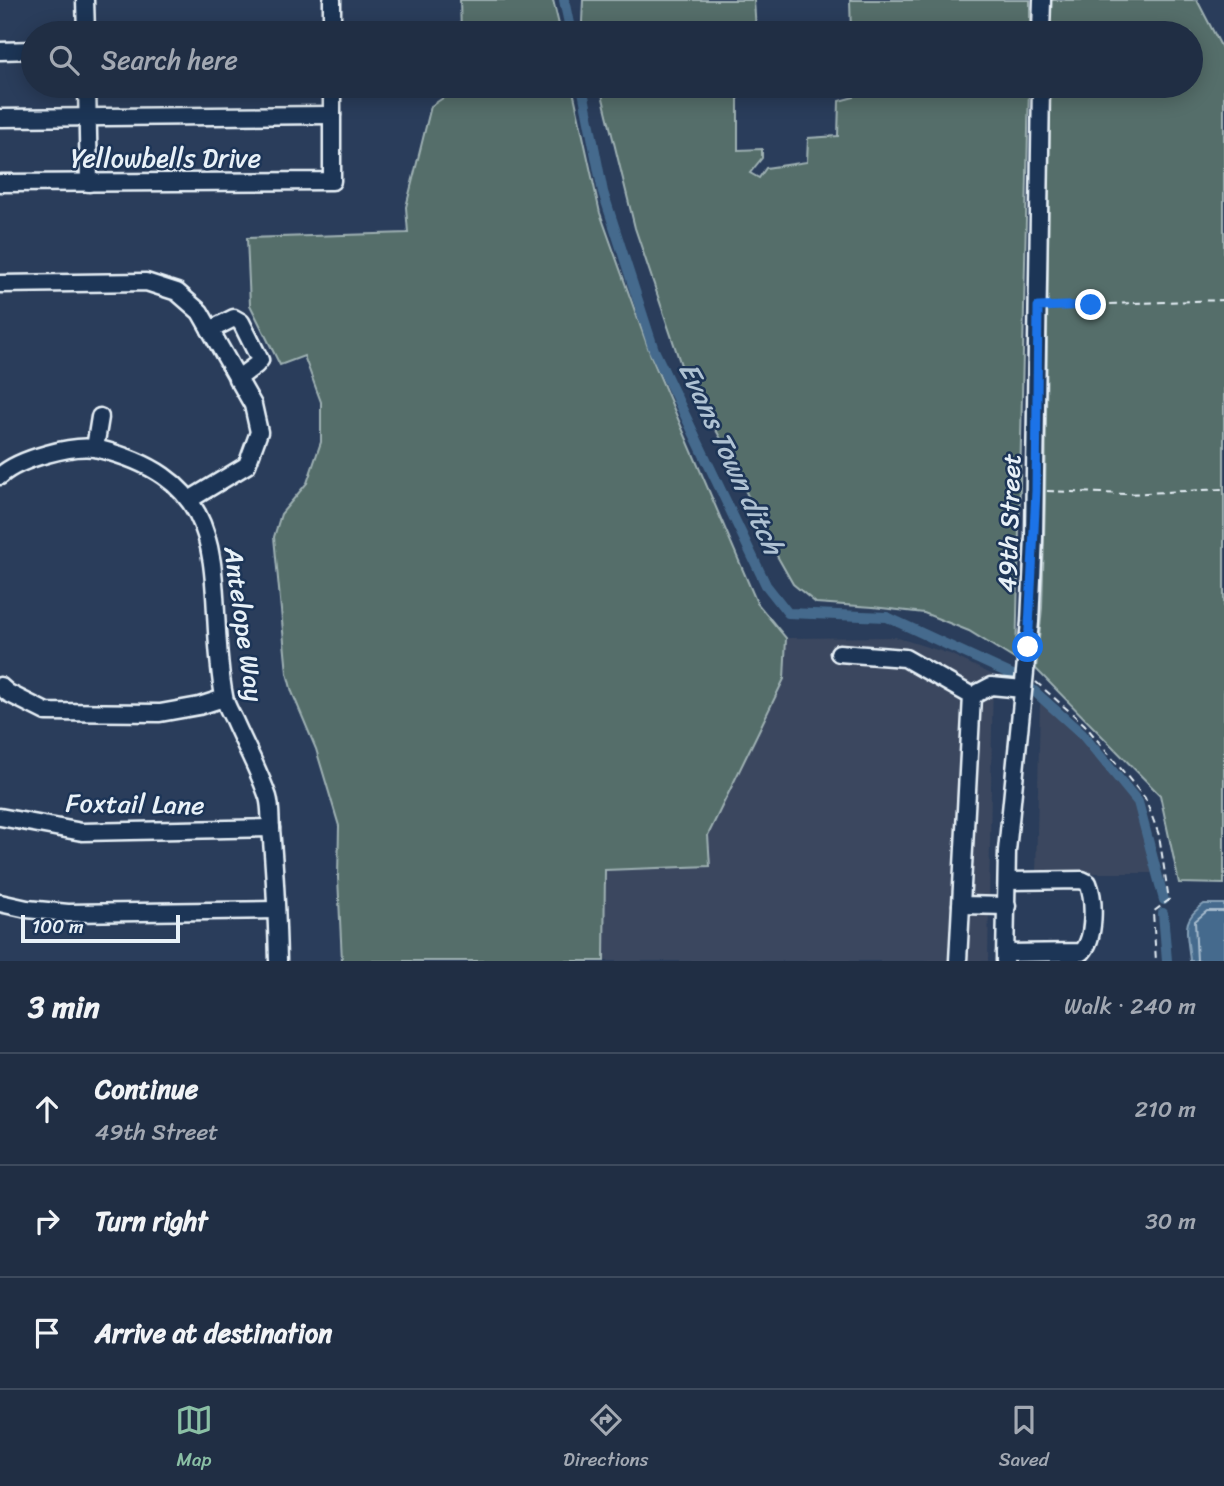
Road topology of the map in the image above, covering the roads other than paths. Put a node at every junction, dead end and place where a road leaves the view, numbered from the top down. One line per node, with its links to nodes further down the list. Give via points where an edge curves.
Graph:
1 (85, 0): 4 (street)
2 (332, 0): 5 (street)
3 (1042, 0): 6 (street)
4 (86, 21)
5 (332, 21)
6 (1041, 21)
7 (21, 50): 8 (street)
8 (0, 51)
9 (87, 98): 13 (street)
10 (332, 98): 12 (street)
11 (1041, 98): 25 (street, 49th Street, via 1036,491)
12 (332, 115): 13 (street); 16 (street, Yellowbells Drive, via 332,181)
13 (88, 117): 14 (street); 16 (street)
14 (0, 118)
15 (0, 183): 16 (street, Yellowbells Drive)
16 (89, 183)
17 (0, 284): 18 (street, via 146,282 177,292 200,312)
18 (210, 330): 19 (street); 19 (street, via 234,318 241,321 260,360)
19 (237, 379): 23 (street, via 253,405 259,432 247,465)
20 (100, 417): 21 (street)
21 (95, 448): 22 (street, Antelope Way, via 43,454); 23 (street, Antelope Way, via 151,468)
22 (1, 472)
23 (189, 500): 28 (street, Antelope Way, via 204,524 215,569)
24 (839, 653): 27 (street, via 905,658)
25 (1024, 681): 27 (street, via 991,686); 31 (street, 49th Street)
26 (0, 686): 28 (street, via 46,712 160,713)
27 (972, 696): 33 (street)
28 (224, 698): 30 (street, Antelope Way, via 268,799)
29 (0, 817): 30 (street, Foxtail Lane, via 82,832)
30 (271, 828): 35 (street, Antelope Way)
31 (1007, 881): 34 (street, 49th Street); 36 (street, via 1088,883 1091,940 1082,952)
32 (0, 903): 35 (street, via 68,913)
33 (961, 905): 34 (street); 38 (street)
34 (1007, 906): 36 (street, 49th Street)
35 (276, 910): 37 (street, Antelope Way)
36 (1005, 957)
37 (278, 961)
38 (958, 961)

